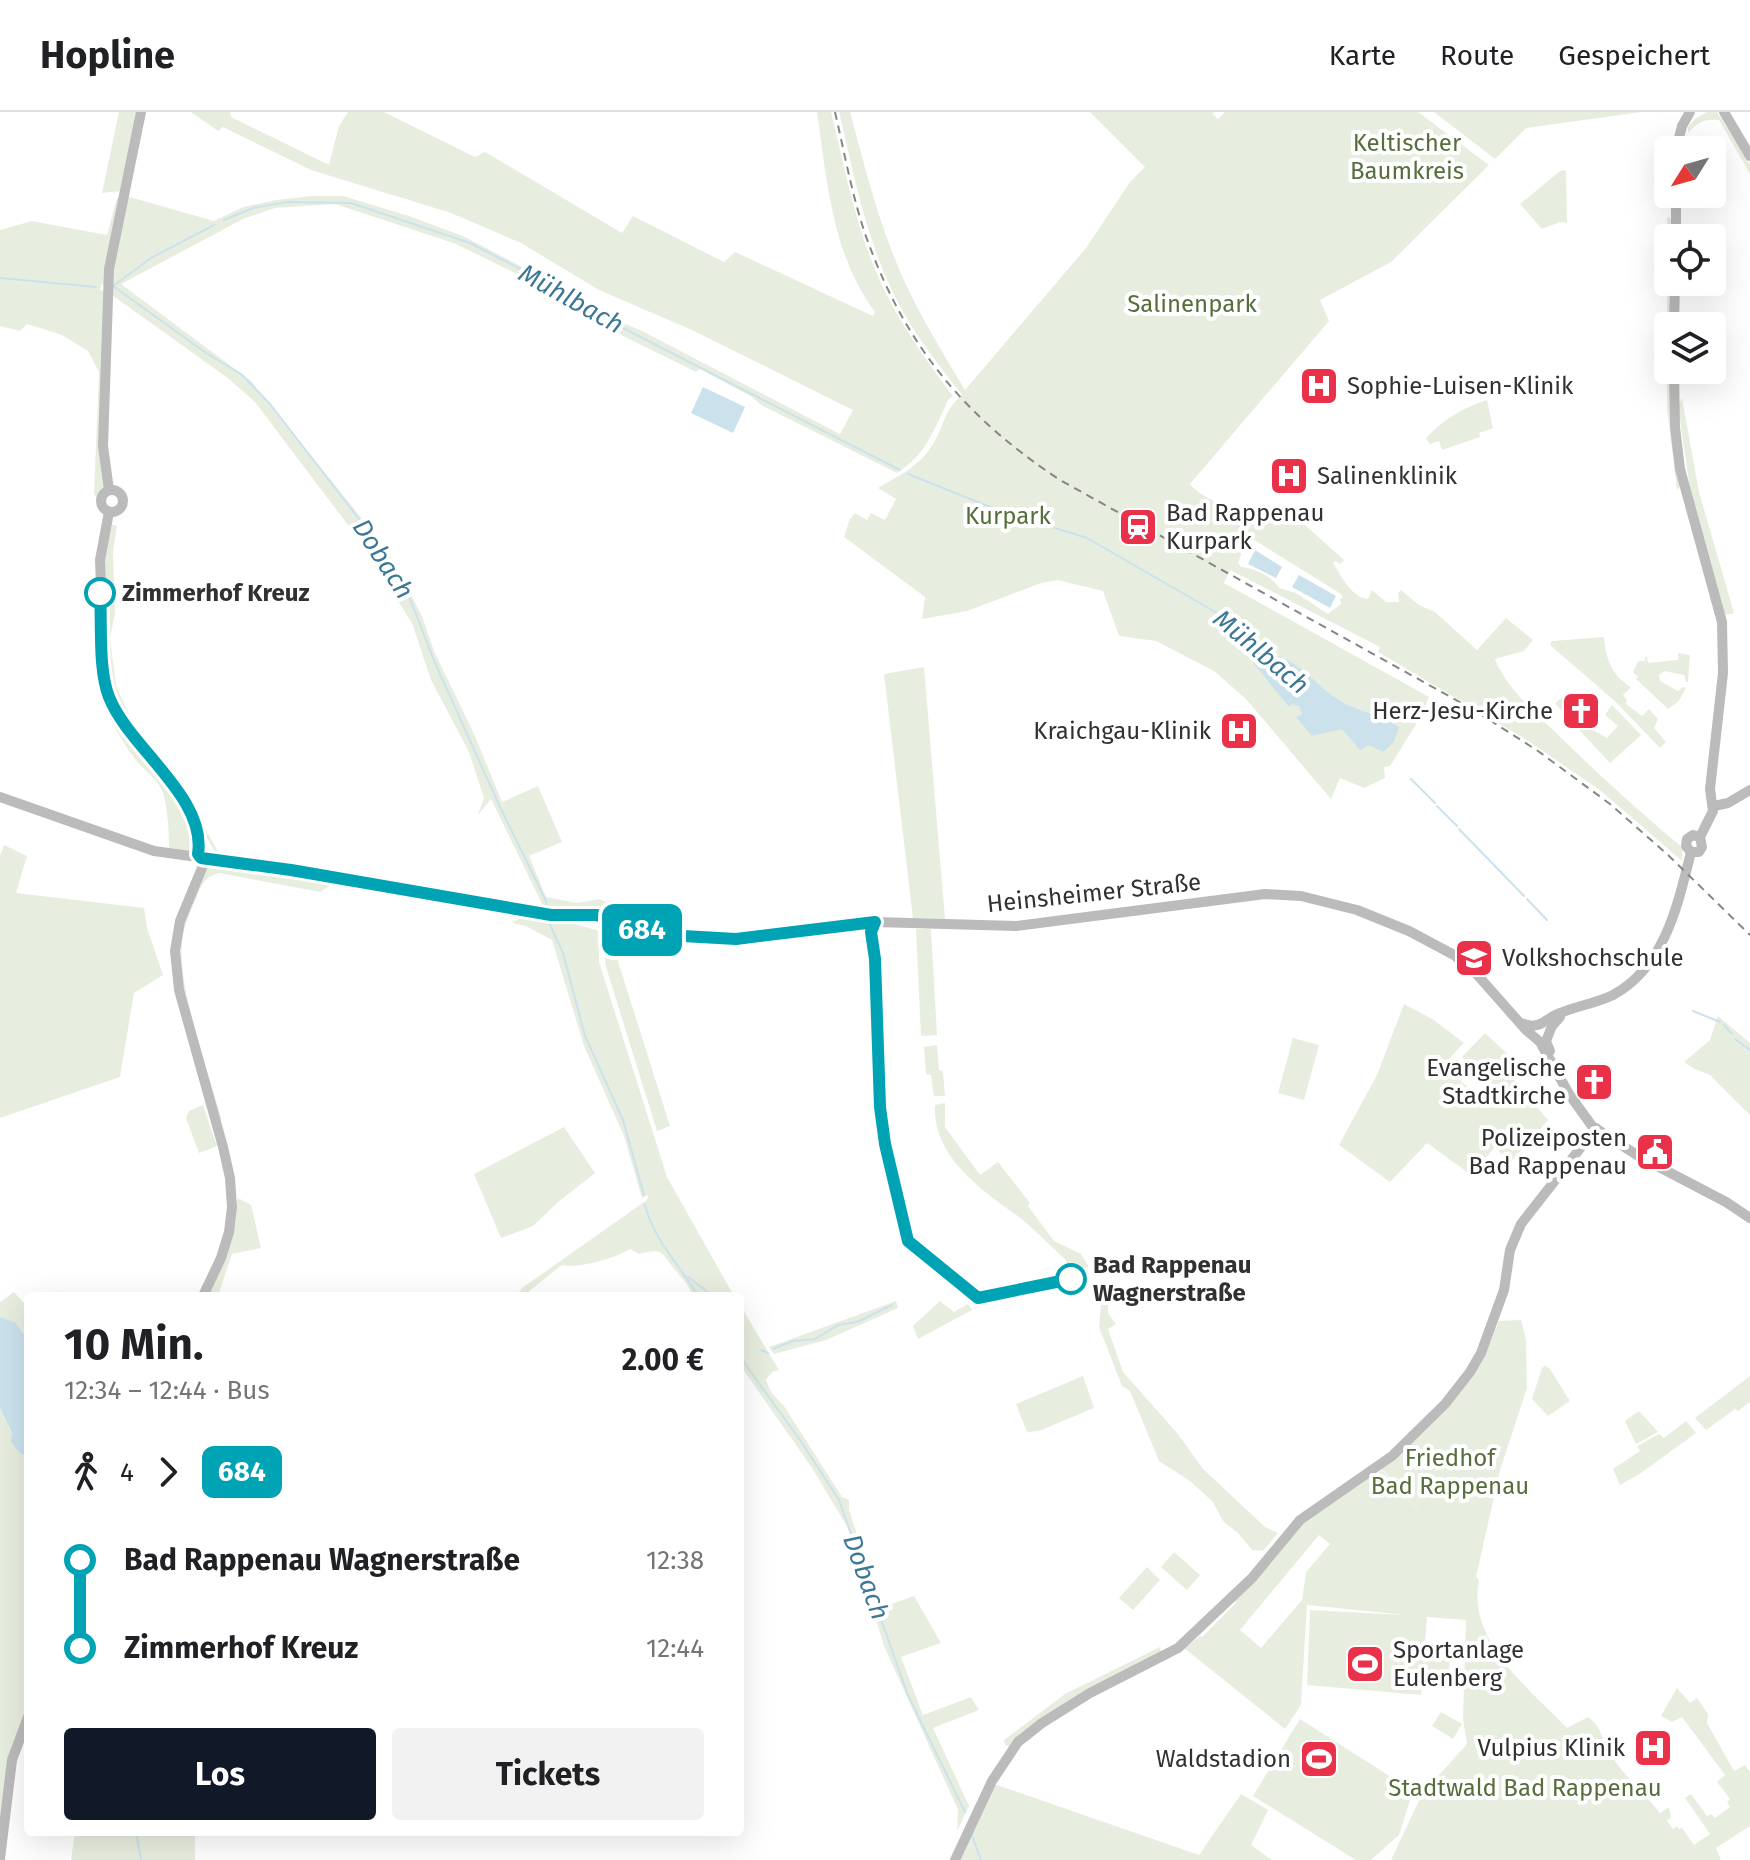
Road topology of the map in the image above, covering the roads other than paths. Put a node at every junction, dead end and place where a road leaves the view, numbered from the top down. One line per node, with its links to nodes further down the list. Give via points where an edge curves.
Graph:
1 (141, 112): 8 (street, via 109,269 103,446)
2 (1700, 112): 4 (street)
3 (1724, 112): 6 (street)
4 (1688, 115): 5 (street)
5 (1680, 136)
6 (1750, 156)
7 (1674, 384): 12 (street, via 1680,469 1722,622 1723,673 1710,789)
8 (109, 490): 9 (street, via 101,502); 9 (street, via 123,500 119,509)
9 (109, 512): 13 (street, via 100,560 108,695 127,731 164,773 205,838)
10 (1750, 790): 12 (street)
11 (0, 797): 13 (street, Heinsheimer Straße, via 154,851)
12 (1714, 806): 14 (street, via 1700,837 1702,849 1691,852 1669,932 1647,964 1625,987 1564,1011)
13 (201, 858): 14 (street, Heinsheimer Straße, via 551,915 586,913 665,935 736,939 875,922 1016,926 1265,894 1301,896 1378,917 1442,947 1473,970 1520,1022); 19 (street, via 175,951 179,990 223,1147 232,1199 229,1232)
14 (1541, 1033): 15 (street, Heinsheimer Straße); 16 (street, Heinsheimer Straße)
15 (1569, 1094): 16 (street, Heinsheimer Straße); 17 (street, Heinsheimer Straße, via 1587,1127)
16 (1596, 1128): 17 (street); 18 (street)
17 (1588, 1140): 22 (street, via 1521,1224 1494,1321 1470,1372 1445,1404 1392,1456 1300,1520 1252,1578 1178,1648 1090,1693 1018,1742 998,1769)
18 (1750, 1218)
19 (205, 1292)
20 (24, 1728): 21 (street, via 12,1760)
21 (0, 1859)
22 (955, 1860)

